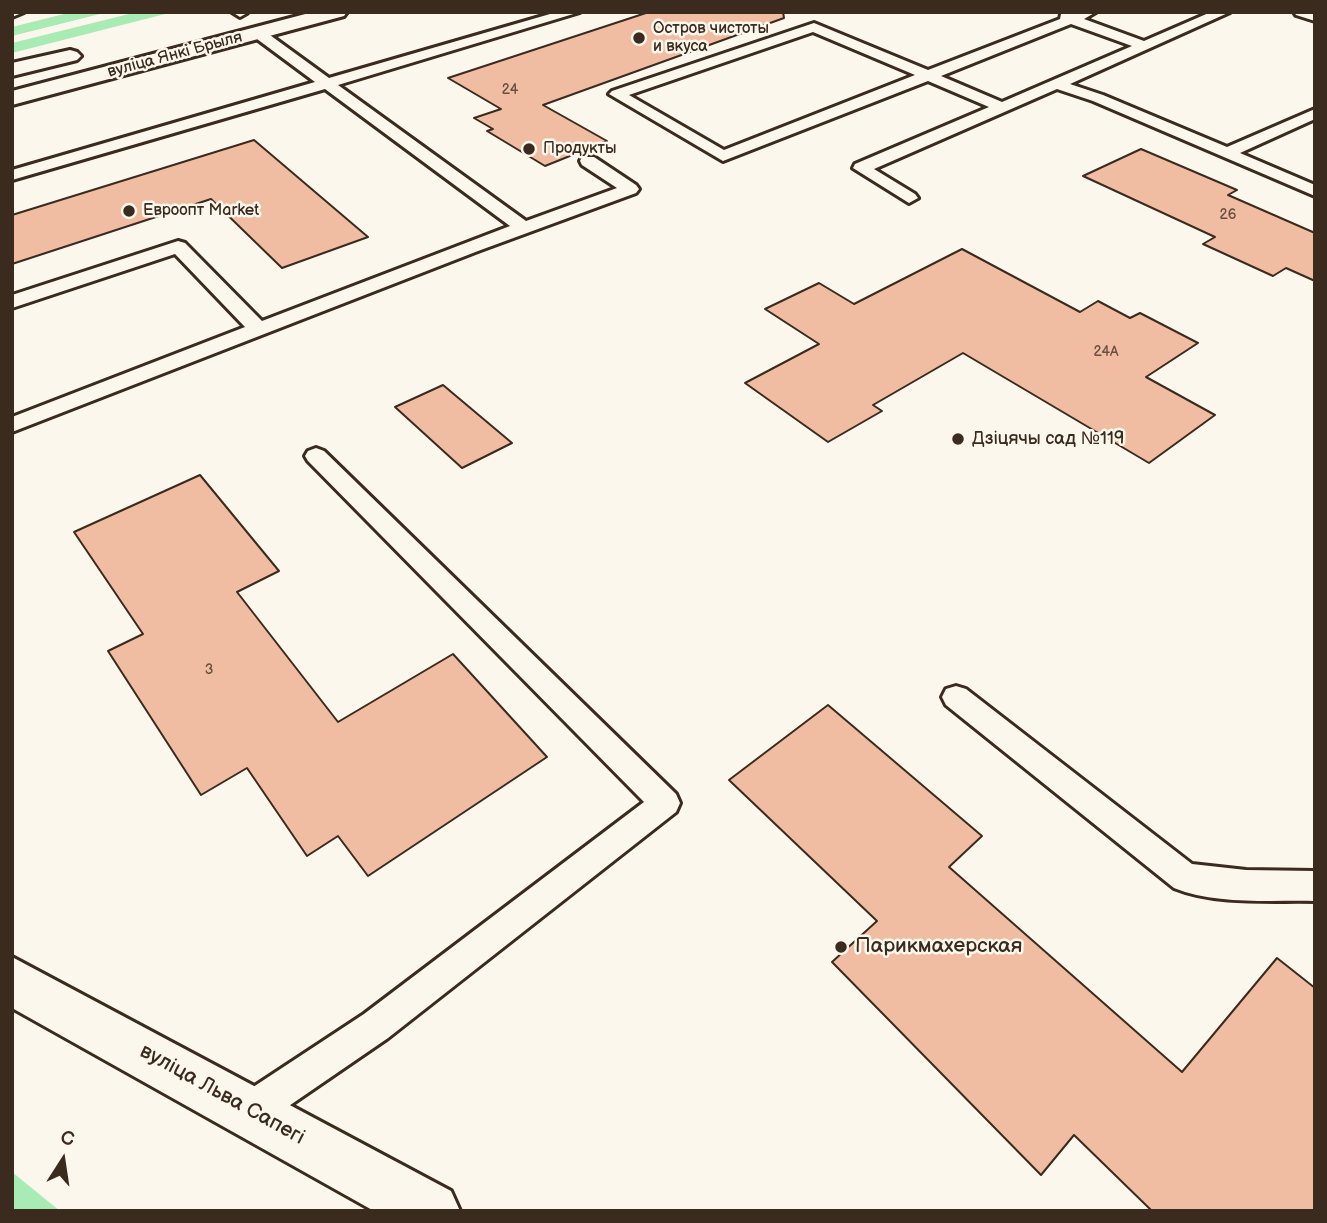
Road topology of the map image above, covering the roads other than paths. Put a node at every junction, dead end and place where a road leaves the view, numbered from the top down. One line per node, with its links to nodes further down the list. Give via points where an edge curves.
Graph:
1 (337, 12): 9 (main road, вуліца Янкі Брыля)
2 (573, 12): 15 (lane)
3 (1055, 12): 8 (lane)
4 (1089, 12): 8 (lane)
5 (1223, 12): 10 (lane)
6 (1301, 12): 7 (lane)
7 (1315, 17)
8 (1073, 19): 10 (lane); 13 (lane)
9 (258, 33): 15 (lane); 16 (main road, вуліца Янкі Брыля)
10 (1145, 46): 14 (lane)
11 (92, 50): 12 (main road, вуліца Янкі Брыля)
12 (12, 70)
13 (928, 75): 13 (lane, via 814,27 617,94 723,156); 17 (lane)
14 (1056, 84): 17 (lane); 19 (lane, via 1098,97)
15 (328, 85): 21 (lane); 24 (lane)
16 (12, 98)
17 (1002, 107): 23 (lane, via 861,168)
18 (1314, 113): 19 (lane)
19 (1225, 154): 22 (lane)
20 (588, 161): 24 (lane, via 630,189)
21 (12, 175)
22 (1315, 191)
23 (909, 198)
24 (524, 229): 26 (lane)
25 (12, 302): 26 (lane, via 178,247)
26 (258, 329): 27 (lane)
27 (12, 425)
28 (316, 456): 32 (lane, via 665,803 376,1026)
29 (956, 697): 30 (lane, via 1185,878)
30 (1315, 886)
31 (12, 981): 32 (main road, вуліца Льва Сапегі)
32 (251, 1110): 33 (main road, вуліца Льва Сапегі)
33 (431, 1211)

